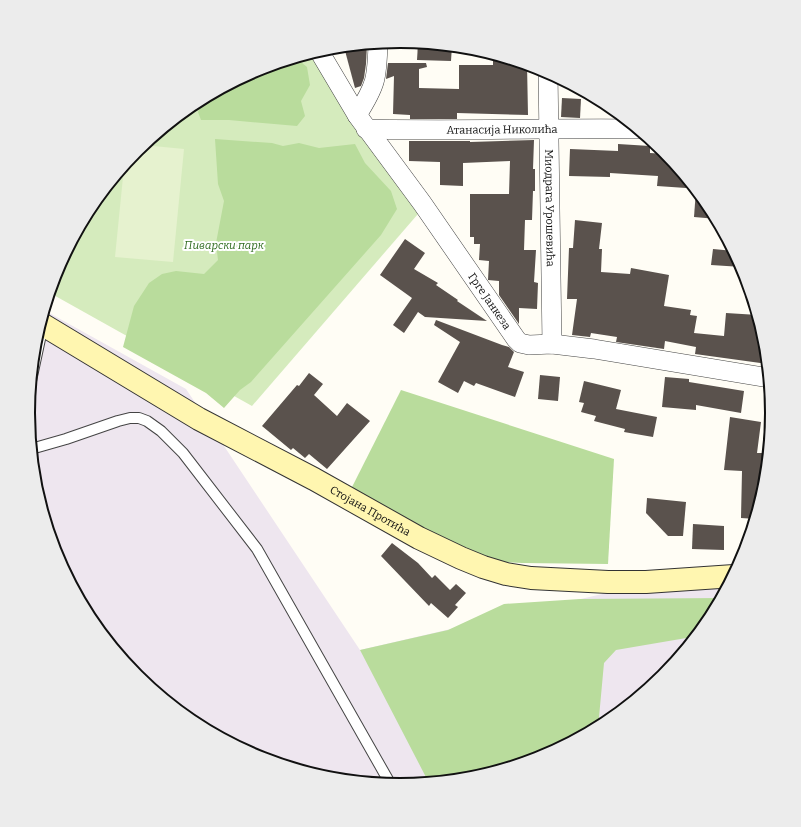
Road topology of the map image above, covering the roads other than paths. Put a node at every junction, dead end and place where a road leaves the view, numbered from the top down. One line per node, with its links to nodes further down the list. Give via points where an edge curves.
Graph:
1 (378, 49): 4 (street, via 376,80)
2 (322, 56): 4 (street, Грге Јанкеза)
3 (548, 80): 5 (street, Миодрага Урошевића)
4 (361, 122): 5 (street, Атанасија Николића, via 424,130); 8 (street, Грге Јанкеза, via 422,203 516,339 529,345)
5 (548, 128): 6 (street, Атанасија Николића); 8 (street, Миодрага Урошевића)
6 (629, 129)
7 (45, 326): 11 (main road, Стојана Протића, via 199,419 320,482 419,538 483,567 531,578 608,582)
8 (552, 344): 9 (street, Грге Јанкеза, via 594,348)
9 (764, 377)
10 (37, 448): 12 (lane, via 130,418 139,418 161,431 183,453 257,549)
11 (727, 576)
12 (387, 778)

